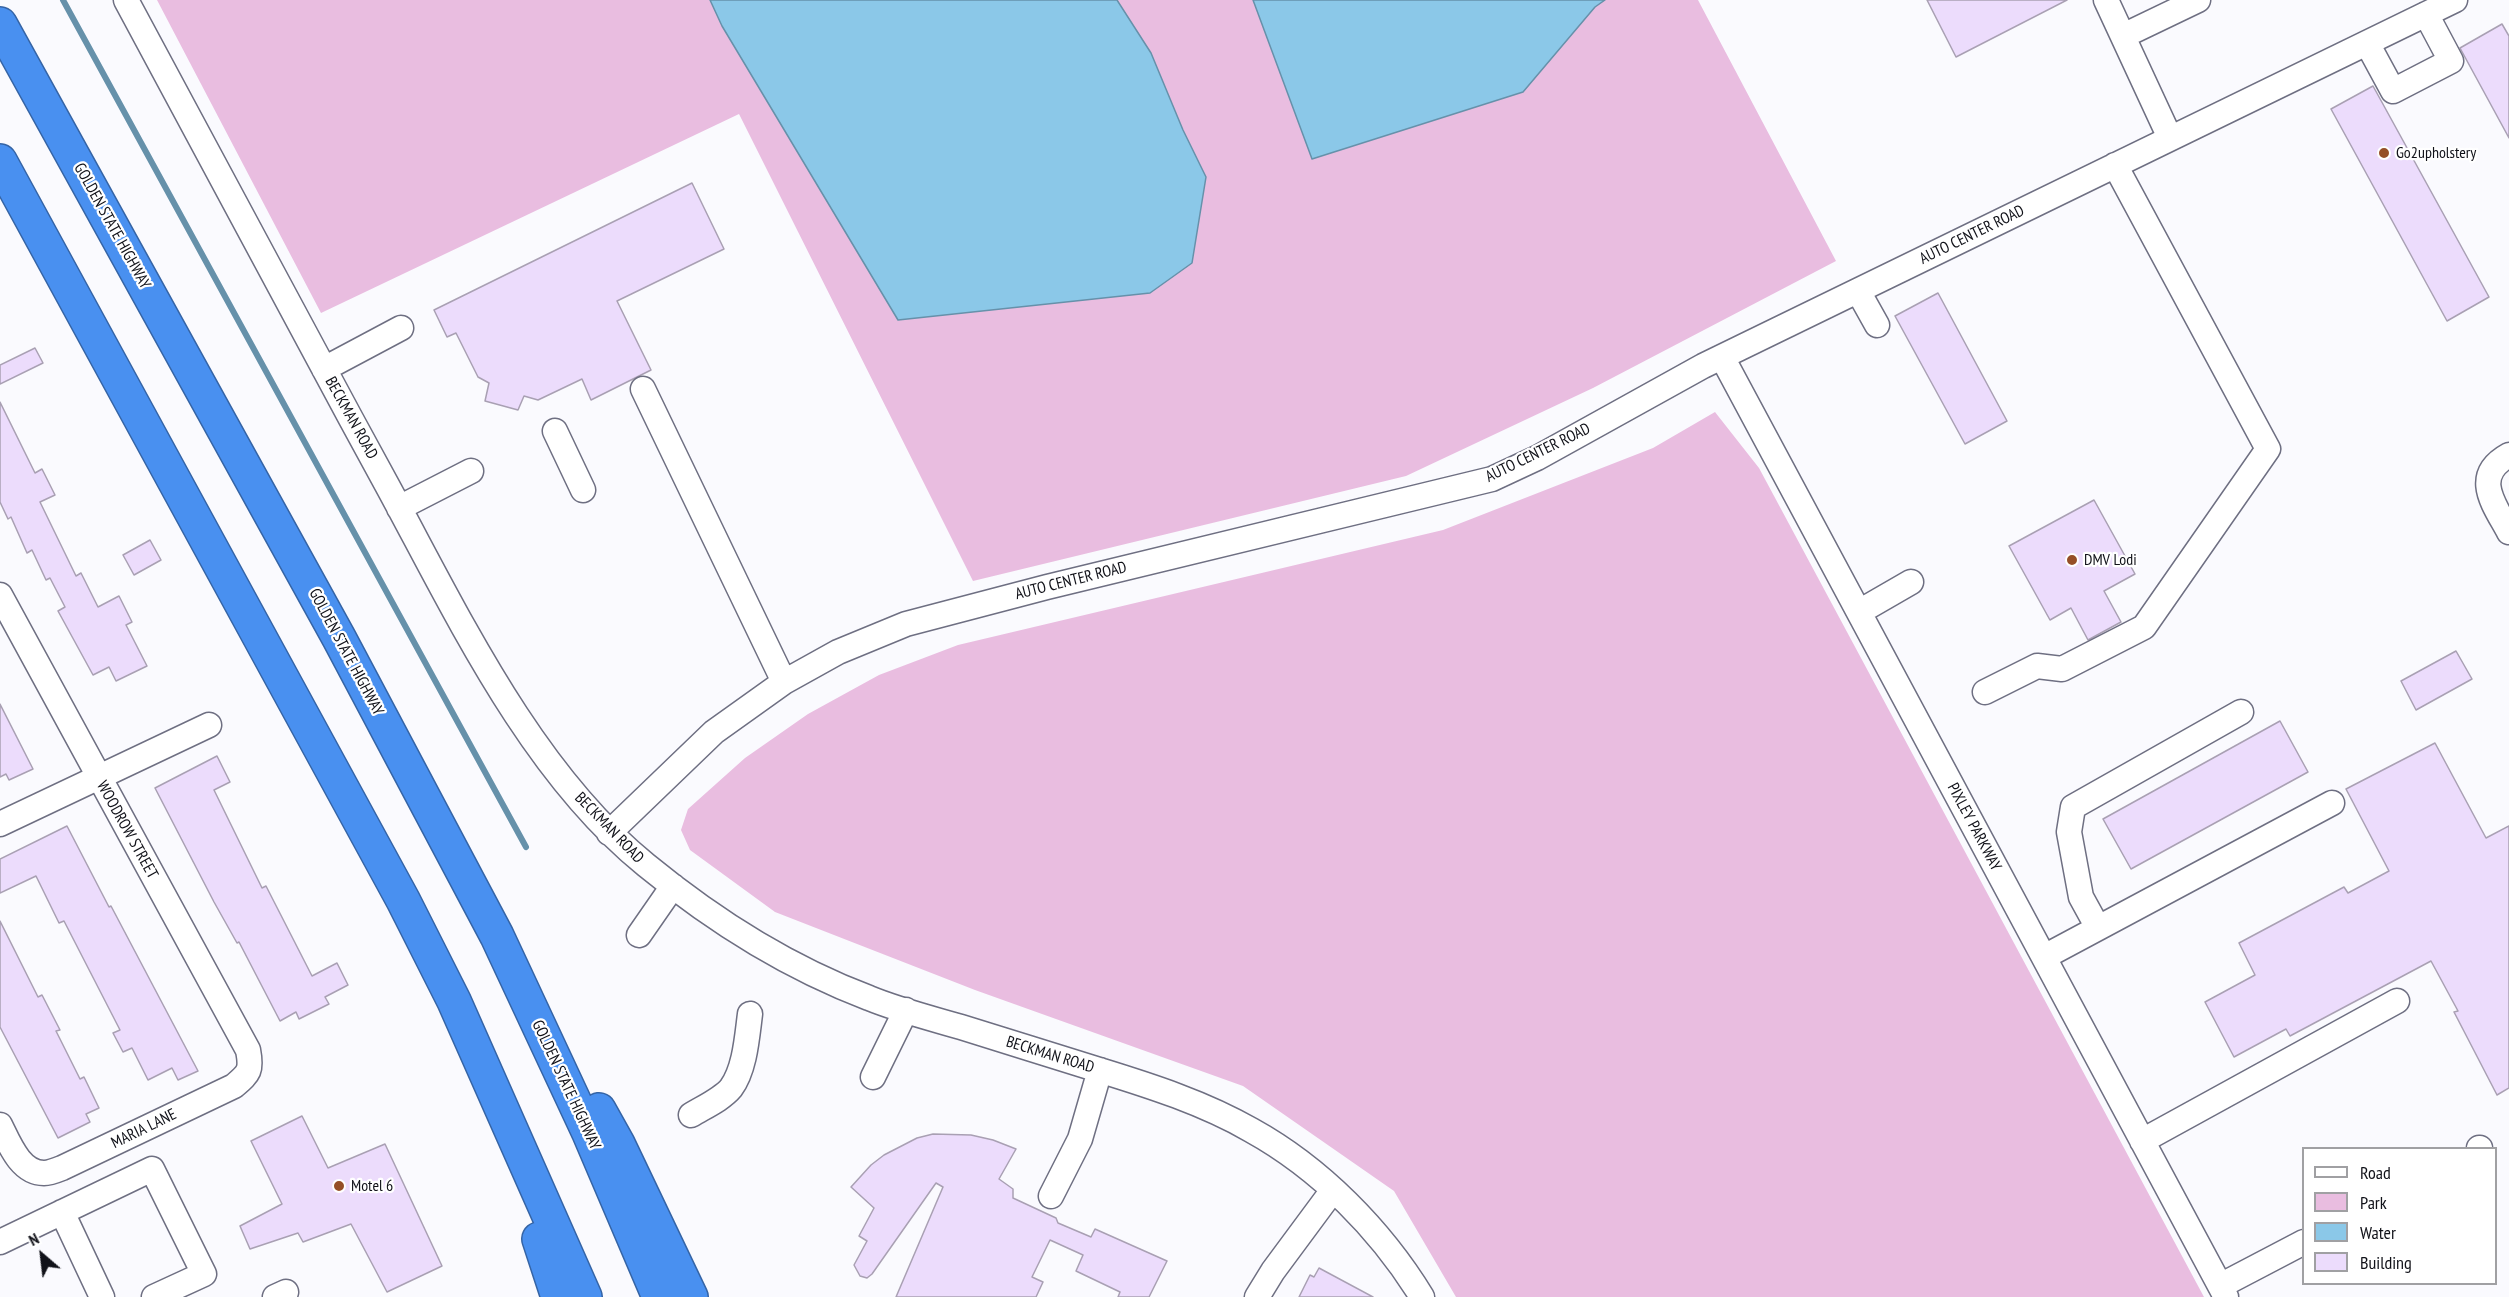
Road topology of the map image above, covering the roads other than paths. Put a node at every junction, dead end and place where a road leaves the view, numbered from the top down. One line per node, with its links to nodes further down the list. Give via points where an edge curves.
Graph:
1 (126, 0): 16 (street, BECKMAN ROAD)
2 (2106, 0): 7 (street)
3 (2198, 0): 7 (street)
4 (2454, 0): 5 (street, AUTO CENTER ROAD)
5 (2426, 14): 8 (street, AUTO CENTER ROAD); 8 (street, via 2451,61 2393,91)
6 (0, 24): 38 (highway, GOLDEN STATE HIGHWAY, via 339,638)
7 (2123, 36): 9 (street)
8 (2367, 43): 9 (street, AUTO CENTER ROAD)
9 (2170, 138): 11 (street, AUTO CENTER ROAD)
10 (0, 161): 45 (highway, via 403,900 454,1001)
11 (2115, 165): 12 (street, AUTO CENTER ROAD); 28 (street, via 2268,449 2144,627 2062,669 2037,666)
12 (1858, 291): 13 (street); 15 (street, AUTO CENTER ROAD)
13 (1877, 325)
14 (401, 328): 16 (street)
15 (1722, 357): 26 (street, PIXLEY PARKWAY); 27 (street, AUTO CENTER ROAD, via 1492,479 906,624 838,652)
16 (324, 369): 22 (street, BECKMAN ROAD)
17 (643, 388): 27 (street)
18 (555, 431): 21 (street)
19 (2509, 455): 23 (street, via 2495,463 2488,494)
20 (471, 471): 22 (street)
21 (583, 490)
22 (399, 508): 34 (street, BECKMAN ROAD, via 520,719)
23 (2509, 532)
24 (1911, 582): 26 (street)
25 (0, 595): 31 (street, WOODROW STREET)
26 (1859, 612): 39 (street, PIXLEY PARKWAY)
27 (784, 682): 34 (street, AUTO CENTER ROAD, via 714,732)
28 (1985, 692)
29 (2241, 712): 36 (street, via 2073,807 2069,832 2081,897)
30 (209, 724): 31 (street)
31 (98, 778): 33 (street); 43 (street, WOODROW STREET, via 248,1050)
32 (2332, 803): 36 (street)
33 (0, 824)
34 (609, 833): 35 (street, BECKMAN ROAD)
35 (673, 886): 37 (street); 41 (street, BECKMAN ROAD, via 753,943 816,976)
36 (2098, 928): 39 (street)
37 (639, 935)
38 (497, 936): 60 (highway, GOLDEN STATE HIGHWAY, via 589,1133); 61 (highway, via 618,1144)
39 (2044, 957): 49 (street, PIXLEY PARKWAY)
40 (2397, 1001): 49 (street)
41 (906, 1010): 44 (street, BECKMAN ROAD); 46 (street)
42 (750, 1014): 47 (street, via 735,1081 729,1090)
43 (251, 1066): 48 (street, MARIA LANE, via 234,1086 63,1168 44,1173 28,1168)
44 (1101, 1070): 50 (street, BECKMAN ROAD, via 1161,1089 1249,1128 1288,1152); 51 (street, via 1080,1140)
45 (484, 1072): 58 (highway); 59 (highway)
46 (873, 1077)
47 (691, 1115)
48 (2, 1135)
49 (2142, 1141): 55 (street, PIXLEY PARKWAY)
50 (1333, 1190): 62 (street); 63 (street, BECKMAN ROAD, via 1394,1254)
51 (1051, 1196)
52 (62, 1212): 53 (street); 56 (street); 57 (street, via 152,1169 204,1274)
53 (0, 1242)
54 (2302, 1243): 55 (street)
55 (2223, 1292)
56 (102, 1297)
57 (154, 1297)
58 (558, 1297)
59 (585, 1297)
60 (659, 1297)
61 (691, 1297)
62 (1257, 1297)
63 (1422, 1297)

